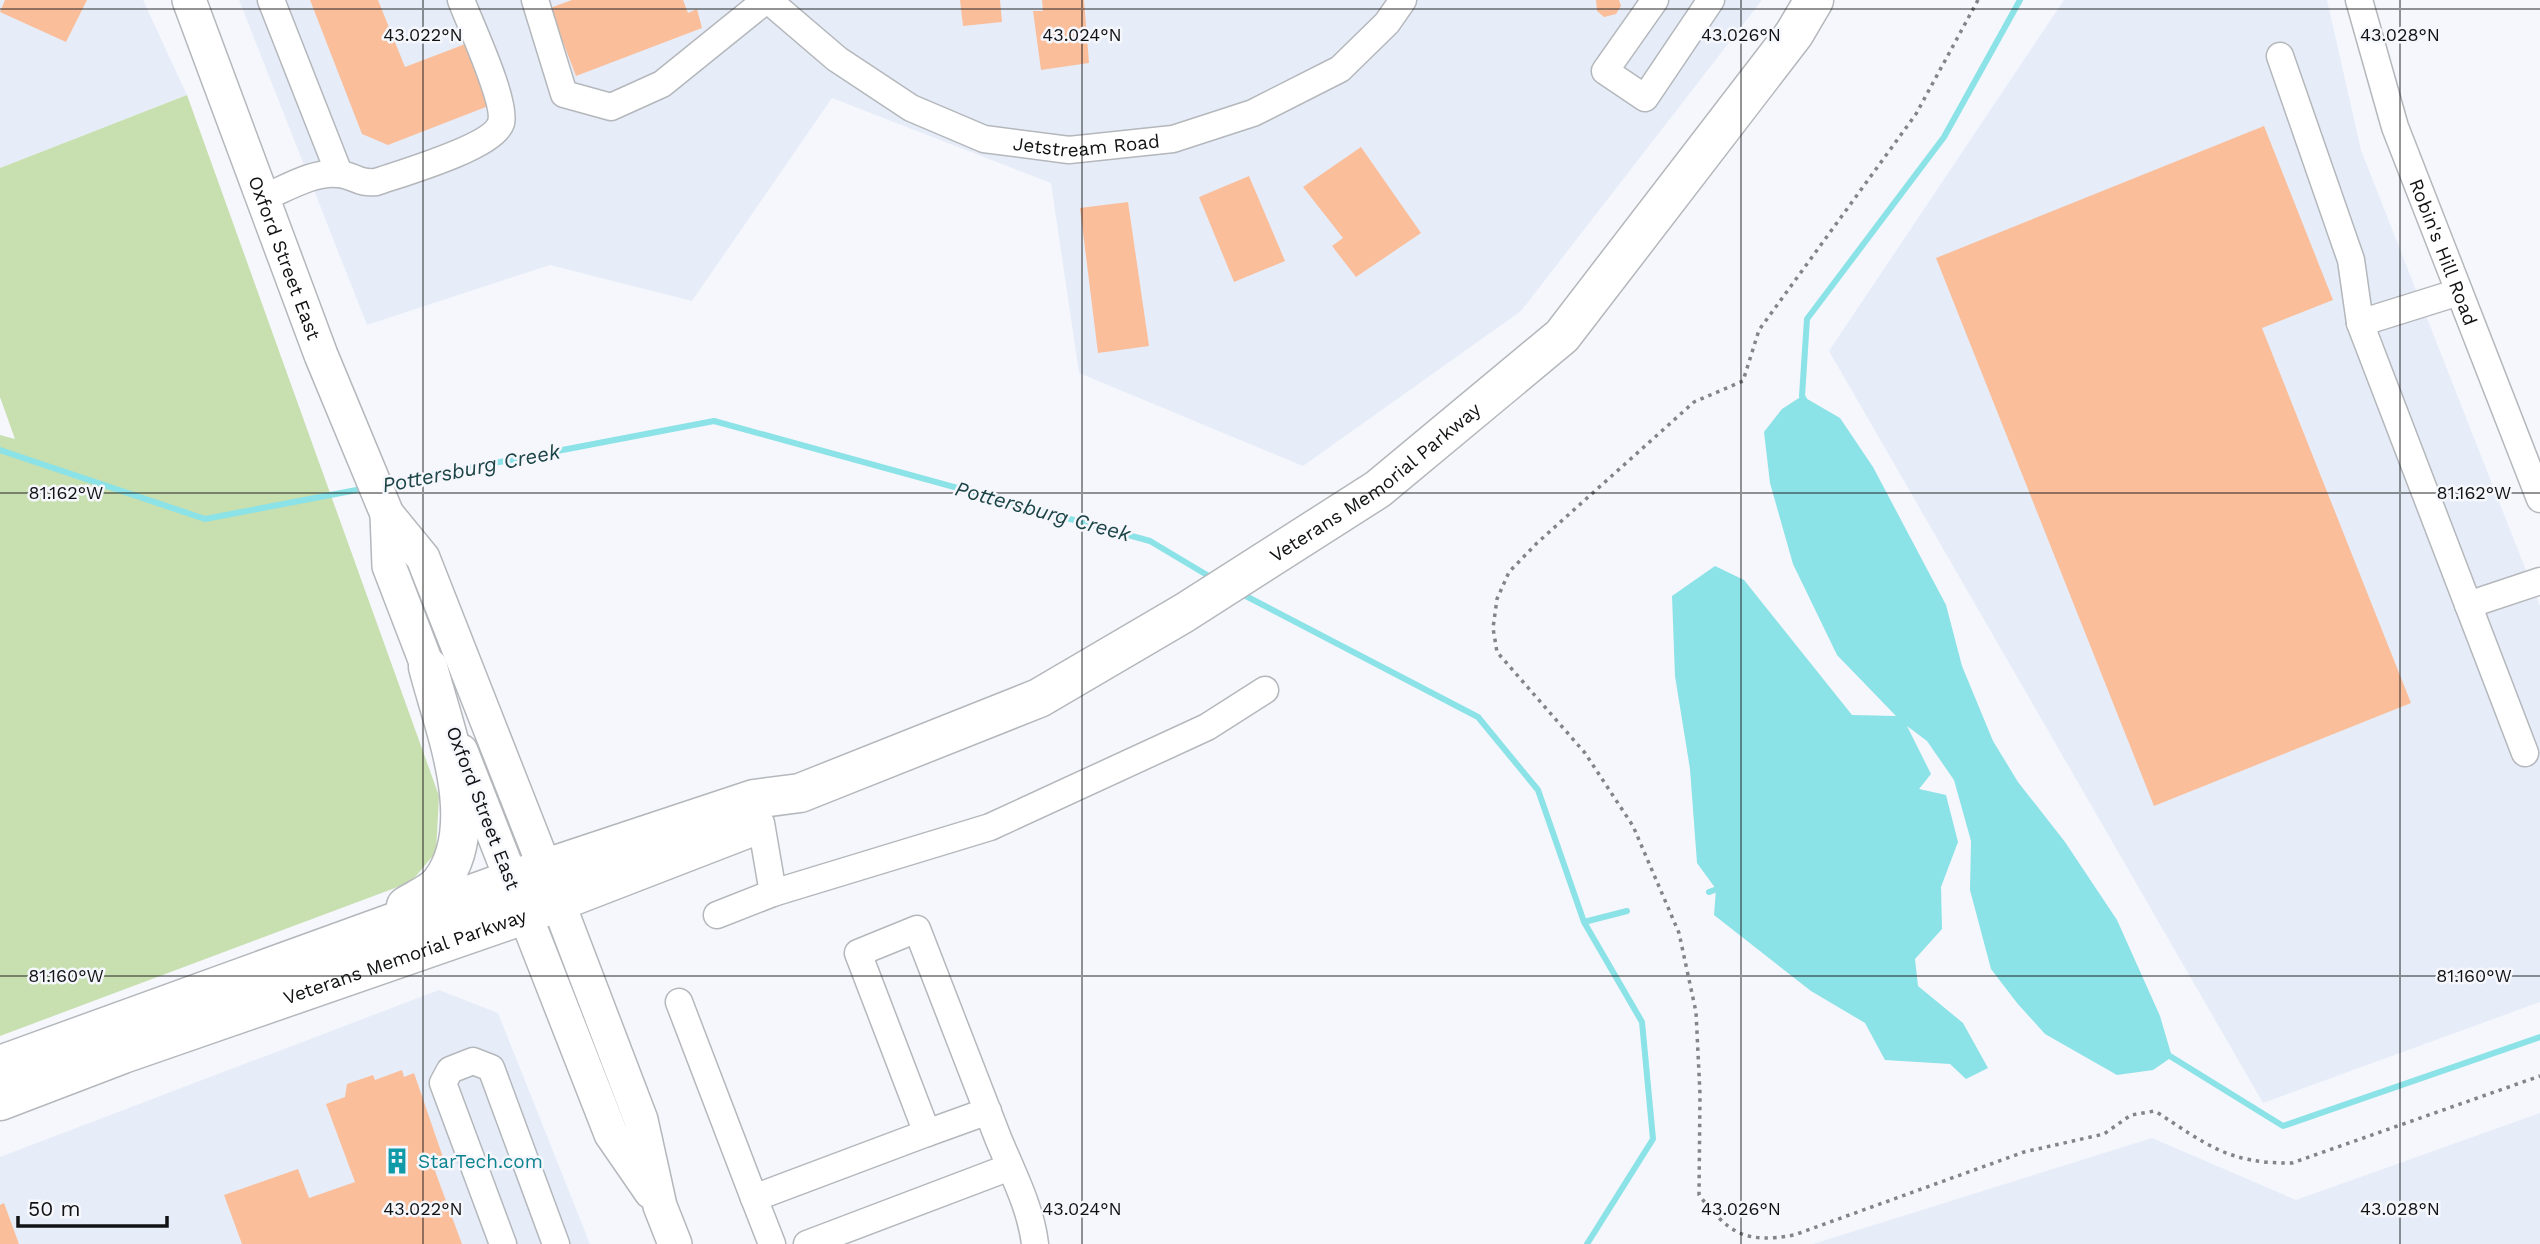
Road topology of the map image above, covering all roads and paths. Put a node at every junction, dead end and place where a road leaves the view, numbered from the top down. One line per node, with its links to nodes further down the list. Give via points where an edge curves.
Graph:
1 (189, 0): 14 (main road, Oxford Street East)
2 (271, 0): 13 (street)
3 (461, 0): 13 (street, via 502,104 500,124 486,141 376,182 362,184)
4 (535, 0): 5 (street, via 564,94 611,107 662,84)
5 (767, 0): 6 (street, Jetstream Road, via 836,59 911,108 984,139 1069,150 1172,139 1253,113 1340,69 1387,23)
6 (1403, 0)
7 (1655, 0): 8 (street, via 1605,71 1645,98)
8 (1711, 0)
9 (1814, 0): 24 (highway, Veterans Memorial Parkway, via 1794,34 1562,336 1378,489 1184,613 1039,698)
10 (1978, 0): 32 (path, via 1916,114 1759,330 1743,381 1694,402 1537,542 1508,572 1497,599 1493,628 1497,652 1585,753 1633,826 1679,933 1696,1012 1699,1195 1728,1229 1746,1238 1772,1240 2024,1152 2104,1134 2130,1115 2155,1111 2238,1159 2257,1164 2292,1163)
11 (2359, 0): 15 (street, Robin's Hill Road, via 2395,127)
12 (2280, 56): 16 (street, via 2351,260)
13 (339, 173): 14 (street, via 317,176)
14 (263, 198): 18 (main road, Oxford Street East)
15 (2459, 292): 16 (street); 17 (street, Robin's Hill Road)
16 (2360, 323): 20 (street)
17 (2540, 499)
18 (387, 514): 21 (main road, Oxford Street East, via 390,566); 26 (main road, Oxford Street East, via 423,558)
19 (2540, 581): 20 (street)
20 (2468, 605): 23 (street)
21 (428, 667): 26 (main road, Oxford Street East); 29 (highway, via 458,782 461,830 455,856 440,884)
22 (1265, 690): 27 (street, via 1207,727 990,827)
23 (2525, 752)
24 (800, 793): 25 (highway, Veterans Memorial Parkway); 26 (highway, Veterans Memorial Parkway, via 754,799)
25 (761, 823): 26 (highway, Veterans Memorial Parkway); 27 (street)
26 (535, 892): 29 (highway, Veterans Memorial Parkway); 33 (highway, Veterans Memorial Parkway); 40 (main road, Oxford Street East, via 640,1120 660,1206)
27 (773, 892): 28 (street)
28 (717, 915)
29 (366, 932): 31 (highway, Veterans Memorial Parkway)
30 (679, 1002): 37 (street)
31 (0, 1065)
32 (2540, 1076)
33 (0, 1101)
34 (988, 1111): 35 (street); 35 (street, via 917,929 858,953); 36 (street)
35 (927, 1133): 37 (street)
36 (1010, 1167): 42 (street); 43 (street)
37 (754, 1198): 41 (street)
38 (503, 1244): 39 (street, via 443,1083 450,1070 474,1061 491,1068)
39 (555, 1244)
40 (675, 1244)
41 (772, 1244)
42 (807, 1244)
43 (1035, 1244)

